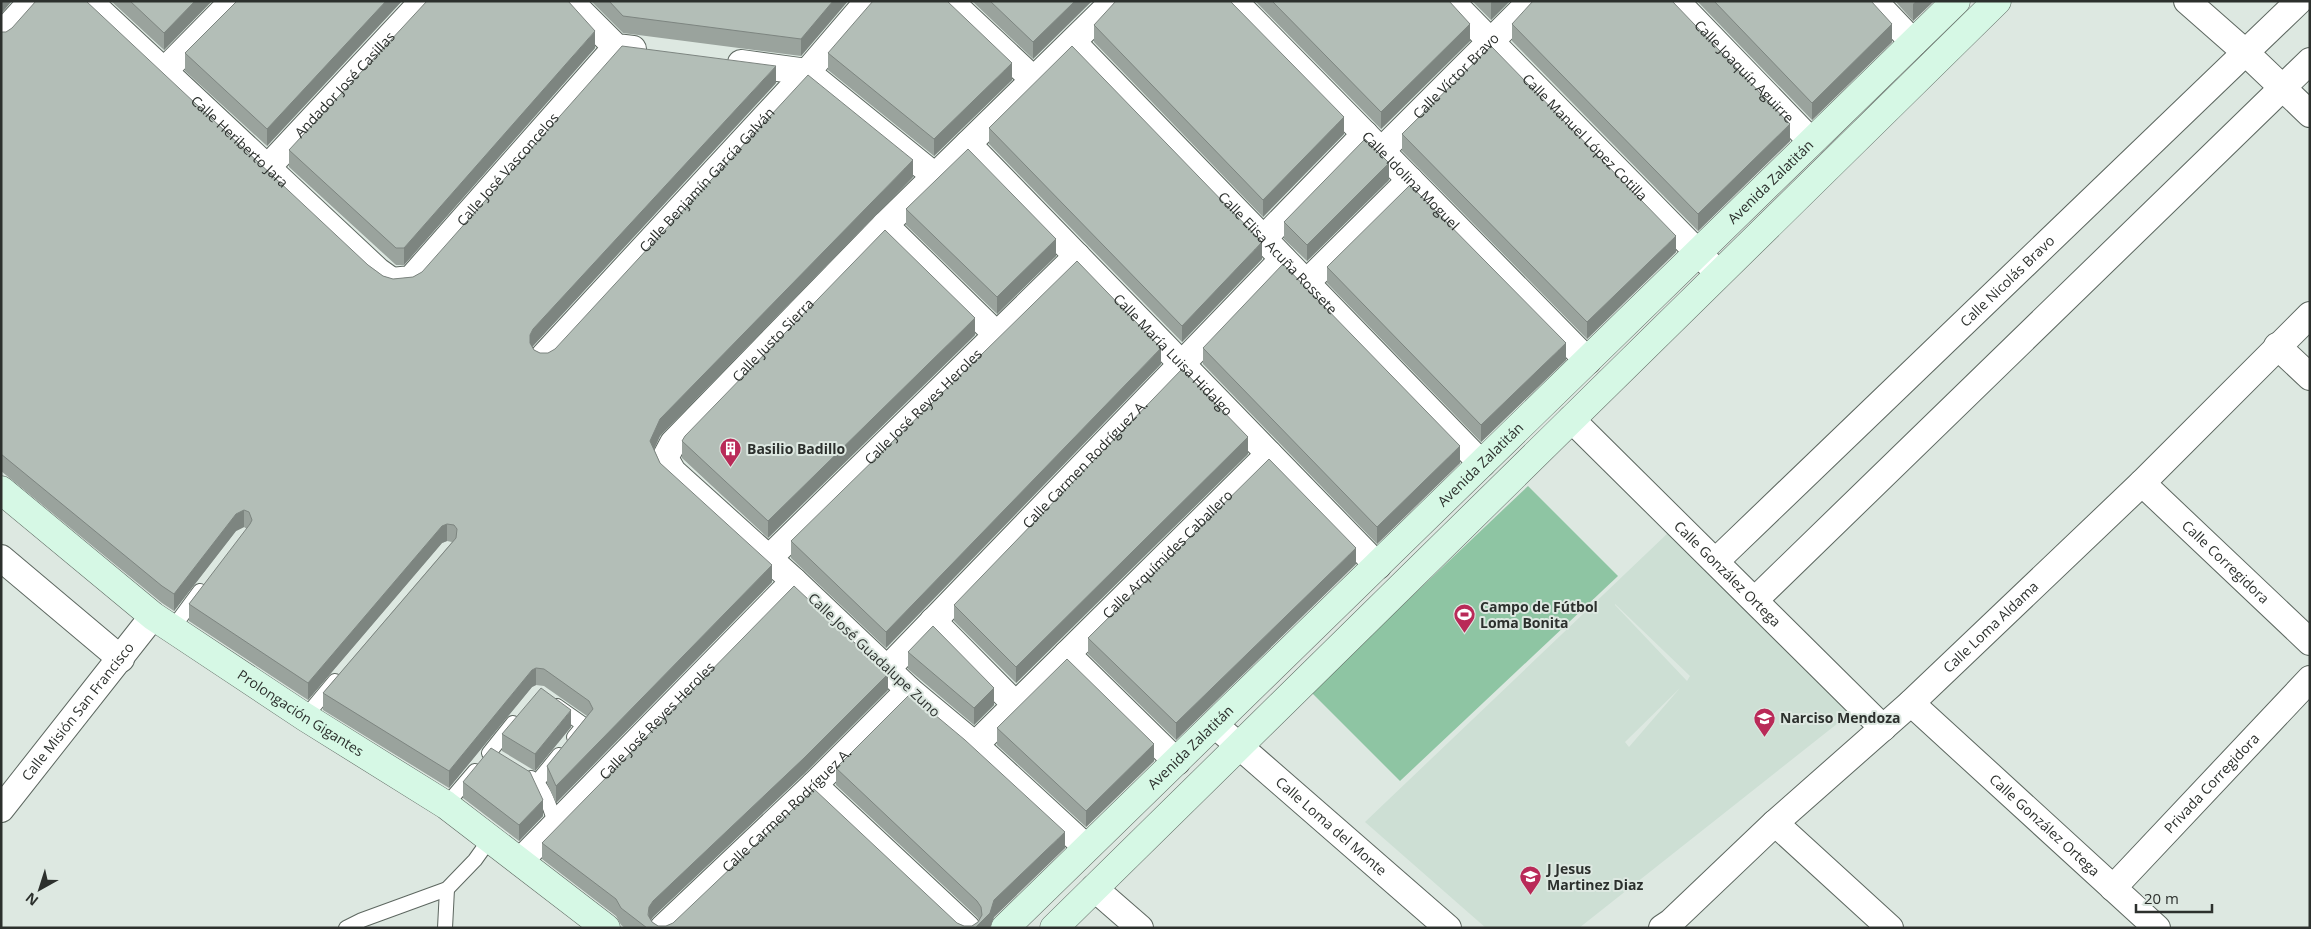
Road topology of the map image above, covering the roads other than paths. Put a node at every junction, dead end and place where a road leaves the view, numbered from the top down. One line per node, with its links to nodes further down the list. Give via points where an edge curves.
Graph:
1 (32, 1): 18 (street)
2 (90, 1): 27 (street, Calle Heriberto Jara)
3 (233, 1): 27 (street)
4 (422, 1): 35 (street, Andador José Casillas)
5 (570, 1): 22 (street)
6 (868, 1): 28 (street, Calle Benjamín García Galván)
7 (950, 1): 29 (street)
8 (1114, 1): 19 (street, Calle Justo Sierra)
9 (1234, 1): 32 (street, Calle Idolina Moguel)
10 (1451, 1): 20 (street, Calle Manuel López Cotilla)
11 (1531, 1): 20 (street, Calle Víctor Bravo)
12 (1676, 1): 33 (street, Calle Joaquín Aguirre)
13 (1874, 1): 21 (street)
14 (1956, 1): 21 (street, Avenida Zalatitán)
15 (1997, 1): 43 (street, Avenida Zalatitán)
16 (2187, 1): 24 (street)
17 (2299, 1): 24 (street, Calle Nicolás Bravo)
18 (1, 34)
19 (1073, 42): 29 (street, Calle Justo Sierra); 39 (street, Calle Elisa Acuña Rossete)
20 (1490, 42): 32 (street, Calle Víctor Bravo); 40 (street, Calle Manuel López Cotilla)
21 (1914, 43): 33 (street, Avenida Zalatitán)
22 (616, 47): 23 (street); 44 (street, Calle José Vasconcelos, via 411,279)
23 (654, 52)
24 (2245, 52): 30 (street); 61 (street, Calle Nicolás Bravo)
25 (721, 60): 28 (street)
26 (2310, 61): 30 (street)
27 (164, 71): 35 (street, Calle Heriberto Jara)
28 (806, 72): 36 (street); 49 (street, Calle Benjamín García Galván)
29 (1034, 80): 34 (street, Calle Justo Sierra)
30 (2282, 88): 31 (street); 65 (street)
31 (2310, 114)
32 (1373, 142): 37 (street, Calle Idolina Moguel); 39 (street, Calle Víctor Bravo)
33 (1812, 142): 40 (street, Avenida Zalatitán)
34 (968, 144): 36 (street, Calle Justo Sierra); 41 (street, Calle María Luisa Hidalgo)
35 (267, 168): 44 (street, Calle Heriberto Jara, via 378,271)
36 (935, 176): 38 (street, Calle Justo Sierra)
37 (1410, 180): 45 (street); 50 (street, Calle Idolina Moguel)
38 (885, 225): 47 (street); 55 (street, Calle Justo Sierra, via 673,443)
39 (1263, 239): 42 (street, Calle Elisa Acuña Rossete)
40 (1699, 254): 43 (street, Calle Manuel López Cotilla); 50 (street, Avenida Zalatitán)
41 (1077, 256): 47 (street, Calle José Reyes Heroles); 51 (street, Calle María Luisa Hidalgo)
42 (1283, 259): 45 (street, Calle Elisa Acuña Rossete); 51 (street, Calle Carmen Rodríguez A.)
43 (1719, 274): 53 (street, Avenida Zalatitán)
44 (392, 280)
45 (1306, 283): 56 (street, Calle Elisa Acuña Rossete)
46 (2310, 314): 48 (street, Calle Loma Aldama)
47 (996, 335): 60 (street, Calle José Reyes Heroles)
48 (2277, 346): 52 (street); 57 (street, Calle Loma Aldama)
49 (544, 356)
50 (1588, 361): 56 (street, Avenida Zalatitán)
51 (1183, 363): 54 (street, Calle María Luisa Hidalgo); 66 (street, Calle Carmen Rodríguez A.)
52 (2310, 377)
53 (1571, 419): 61 (street, Calle González Ortega); 83 (street, Avenida Zalatitán)
54 (1269, 454): 62 (street, Calle María Luisa Hidalgo); 69 (street, Calle Arquímides Caballero)
55 (665, 458): 60 (street, Calle José Guadalupe Zuno, via 673,472)
56 (1482, 464): 62 (street, Avenida Zalatitán)
57 (2142, 483): 68 (street, Calle Corregidora); 76 (street, Calle Loma Aldama)
58 (1, 490): 67 (street, Prolongación Gigantes)
59 (1, 558): 70 (street)
60 (769, 558): 63 (street, Calle José Guadalupe Zuno)
61 (1716, 561): 65 (street, Calle González Ortega)
62 (1378, 566): 80 (street, Avenida Zalatitán)
63 (794, 581): 71 (street, Calle José Guadalupe Zuno); 93 (street, Calle José Reyes Heroles)
64 (208, 582): 67 (lane)
65 (1756, 600): 81 (street, Calle González Ortega)
66 (933, 621): 71 (street, Calle Carmen Rodríguez A.); 77 (street)
67 (163, 622): 70 (street, Calle Misión San Francisco); 79 (street, Prolongación Gigantes)
68 (2310, 642)
69 (1067, 654): 77 (street, Calle Arquímides Caballero); 86 (street)
70 (121, 658): 90 (street, Calle Misión San Francisco)
71 (887, 669): 74 (street, Calle José Guadalupe Zuno)
72 (342, 673): 79 (lane)
73 (2310, 679): 98 (street, Privada Corregidora)
74 (909, 690): 82 (street, Calle José Guadalupe Zuno); 89 (street, Calle Carmen Rodríguez A.)
75 (546, 698): 88 (lane, via 584,724)
76 (1911, 703): 81 (street, Calle Loma Aldama); 98 (street, Calle González Ortega)
77 (1016, 705): 82 (street, Calle Arquímides Caballero)
78 (520, 715): 84 (lane)
79 (305, 716): 91 (street, Prolongación Gigantes)
80 (1215, 725): 83 (street, Calle Loma del Monte); 86 (street, Avenida Zalatitán)
81 (1882, 728): 92 (street, Calle Loma Aldama)
82 (975, 745): 95 (street, Calle José Guadalupe Zuno)
83 (1238, 747): 97 (street, Avenida Zalatitán); 109 (street, Calle Loma del Monte)
84 (489, 753): 85 (lane); 91 (lane)
85 (505, 762)
86 (1177, 762): 95 (street, Avenida Zalatitán)
87 (521, 772): 88 (lane)
88 (537, 782): 93 (lane)
89 (814, 785): 104 (street, Calle Carmen Rodríguez A.); 105 (street)
90 (6, 792)
91 (446, 805): 94 (street, Prolongación Gigantes)
92 (1775, 823): 100 (street, Calle Loma Aldama); 110 (street)
93 (556, 825): 96 (street, Calle José Reyes Heroles)
94 (490, 838): 96 (street, Prolongación Gigantes); 99 (lane, via 475,860)
95 (1087, 848): 106 (street, Avenida Zalatitán)
96 (520, 861): 103 (street, Prolongación Gigantes)
97 (1094, 888): 107 (street, Avenida Zalatitán); 108 (street)
98 (2113, 888): 111 (street, Calle González Ortega)
99 (447, 889): 101 (lane); 102 (lane)
100 (1670, 926)
101 (346, 928)
102 (445, 928)
103 (606, 928)
104 (663, 928)
105 (967, 928)
106 (1005, 928)
107 (1054, 928)
108 (1140, 928)
109 (1448, 928)
110 (1890, 928)
111 (2156, 928)

